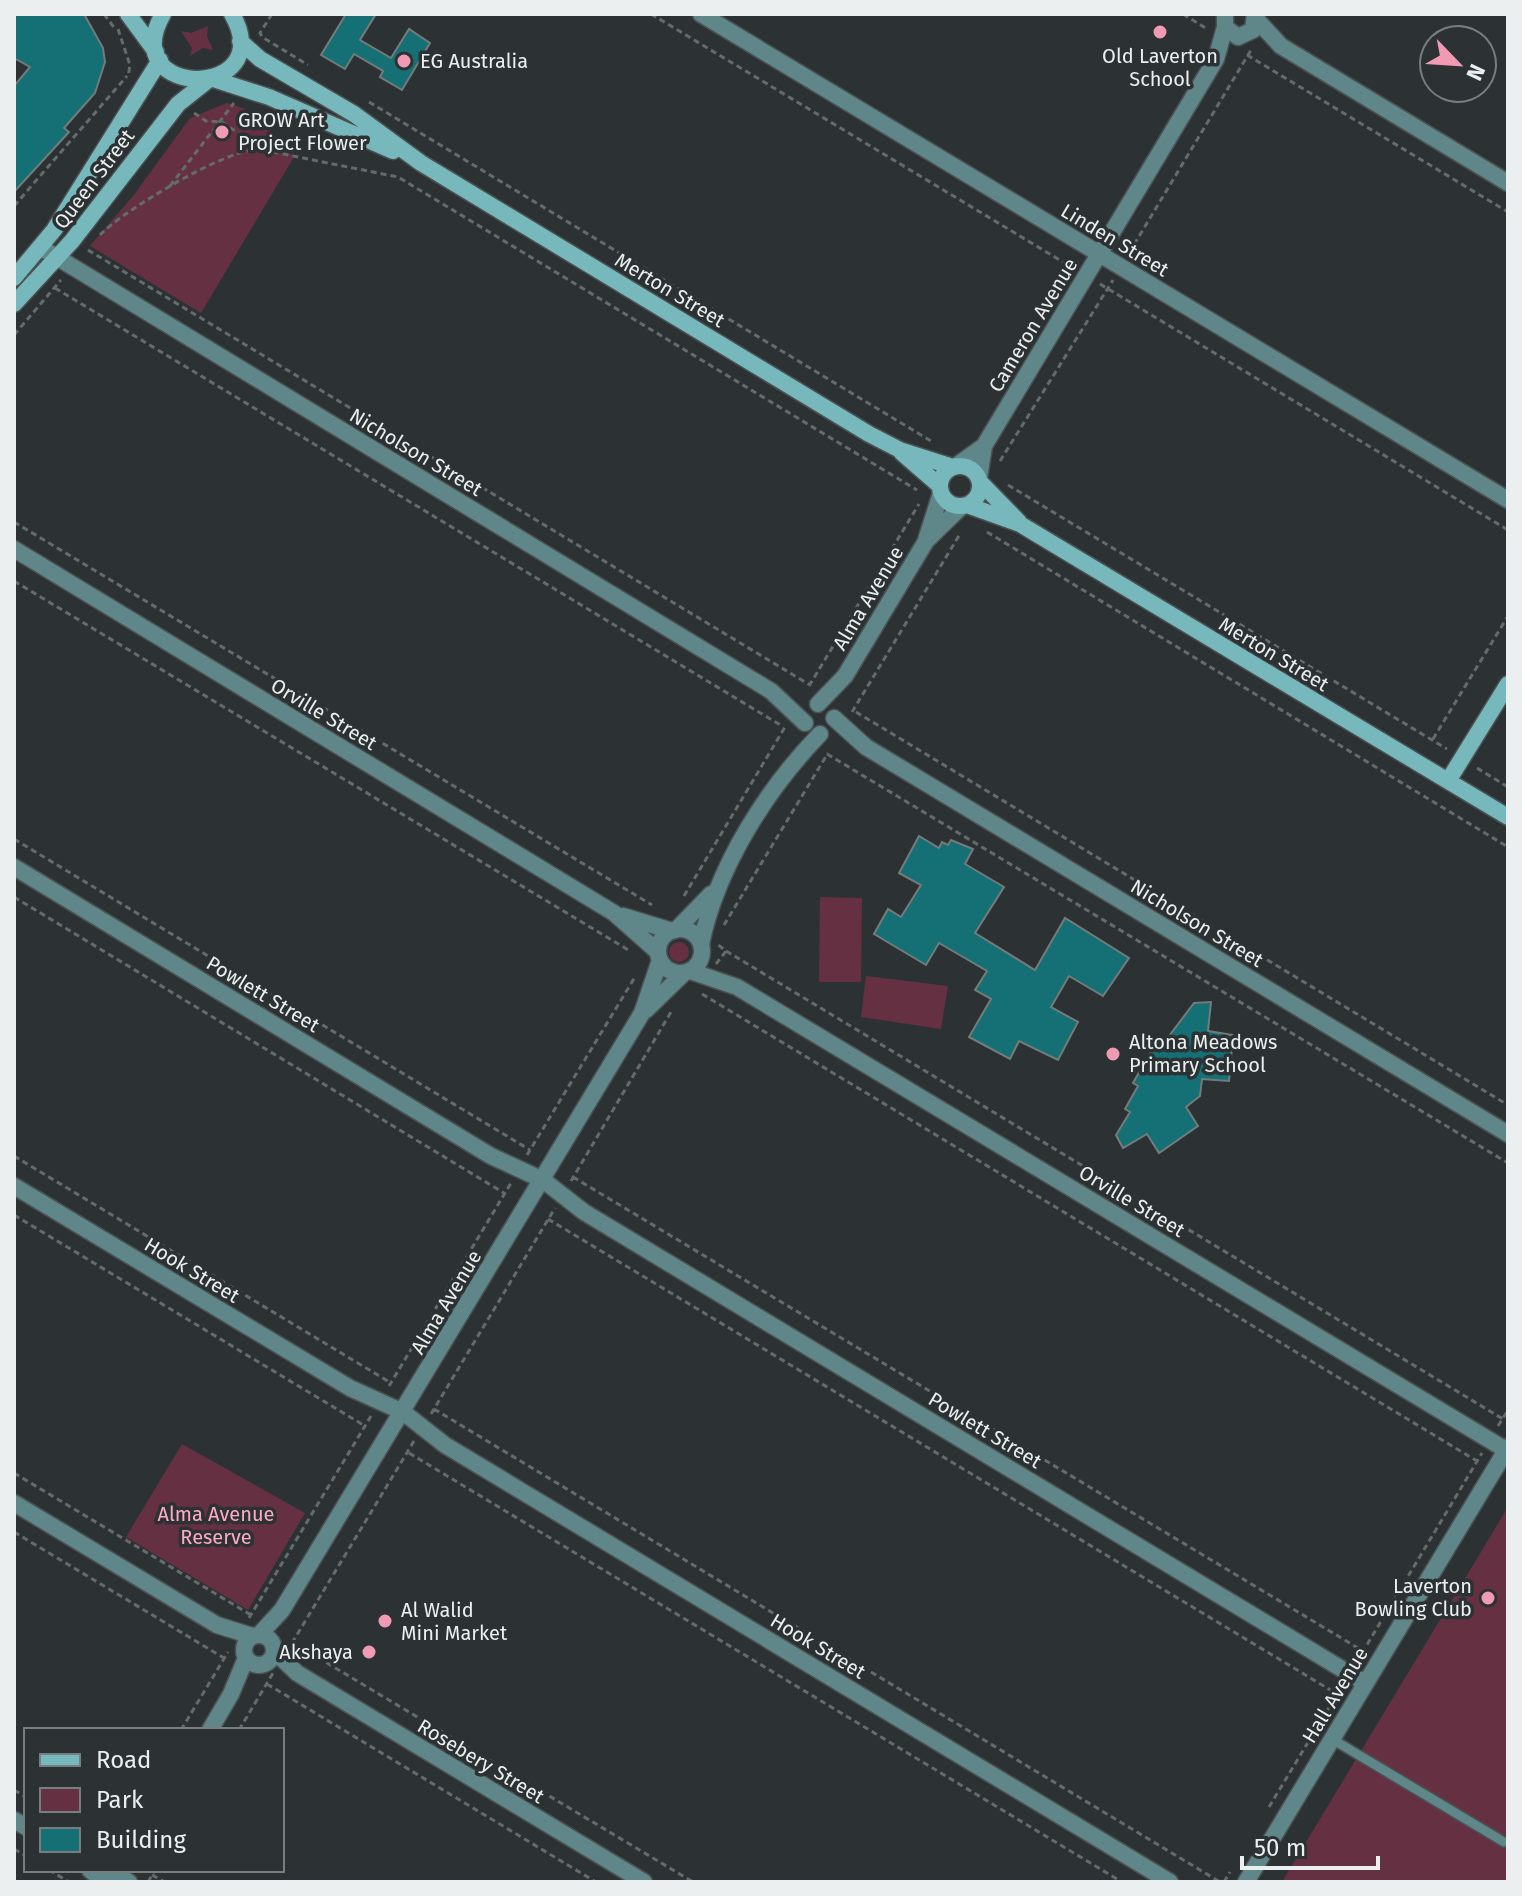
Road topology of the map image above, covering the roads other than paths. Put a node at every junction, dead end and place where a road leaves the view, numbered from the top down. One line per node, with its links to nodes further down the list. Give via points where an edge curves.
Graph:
1 (163, 14): 9 (street, Queen Street, via 154,39)
2 (701, 14): 16 (street, Linden Street)
3 (129, 15): 9 (street)
4 (237, 17): 7 (street)
5 (1255, 17): 6 (street, Cameron Avenue, via 1253,30); 8 (street)
6 (1232, 30): 8 (street); 16 (street, Cameron Avenue)
7 (240, 41): 10 (street, Queen Street, via 232,64); 11 (street, Merton Street, via 260,59)
8 (1281, 46): 14 (street)
9 (159, 57): 10 (street, Merton Street, via 180,78); 15 (street, Queen Street, via 147,86)
10 (210, 80): 12 (street, Merton Street, via 243,88); 17 (street, Queen Street, via 178,104)
11 (354, 114): 12 (street); 13 (street, Merton Street)
12 (345, 131): 13 (street, Merton Street)
13 (421, 163): 21 (street, Merton Street)
14 (1508, 183)
15 (40, 247): 17 (street, Nicholson Street); 18 (street, Queen Street)
16 (1099, 254): 20 (street, Cameron Avenue); 25 (street, Linden Street)
17 (57, 257): 19 (street, Queen Street); 32 (street, Nicholson Street)
18 (14, 278)
19 (14, 304)
20 (984, 446): 22 (street, Cameron Avenue); 23 (street, Cameron Avenue)
21 (900, 450): 22 (street, Merton Street); 24 (street, Merton Street)
22 (955, 466): 23 (street, via 970,468); 24 (street, via 944,474)
23 (980, 480): 26 (street, via 977,498); 27 (street, Merton Street)
24 (941, 490): 26 (street, via 950,503); 28 (street, Alma Avenue)
25 (1508, 500)
26 (965, 506): 27 (street, Merton Street); 28 (street, Alma Avenue)
27 (992, 506): 34 (street, Merton Street)
28 (926, 541): 32 (street, Alma Avenue)
29 (14, 549): 39 (street, Orville Street)
30 (1508, 676): 33 (street)
31 (1508, 684): 33 (street)
32 (819, 719): 37 (street, Alma Avenue); 45 (street, Nicholson Street)
33 (1465, 753): 34 (street)
34 (1448, 781): 35 (street, Merton Street)
35 (1508, 817)
36 (14, 867): 46 (street, Powlett Street)
37 (720, 884): 38 (street, Alma Avenue); 40 (street, Alma Avenue)
38 (674, 930): 39 (street, Orville Street); 40 (street, via 694,934); 41 (street, via 662,939)
39 (649, 932): 41 (street, Orville Street)
40 (702, 948): 42 (street, Orville Street); 43 (street, via 699,963)
41 (659, 956): 43 (street, via 669,970); 44 (street, Alma Avenue)
42 (710, 971): 43 (street, Orville Street); 49 (street, Orville Street)
43 (686, 972): 44 (street, Alma Avenue)
44 (642, 1013): 46 (street, Alma Avenue)
45 (1508, 1134)
46 (540, 1185): 48 (street, Alma Avenue); 52 (street, Powlett Street)
47 (14, 1186): 48 (street, Hook Street)
48 (399, 1418): 51 (street, Alma Avenue); 59 (street, Hook Street)
49 (1507, 1448): 52 (street, Hall Avenue)
50 (14, 1503): 51 (street, Rosebery Street)
51 (259, 1650): 53 (street, Alma Avenue); 58 (street, Rosebery Street)
52 (1365, 1683): 54 (street, Hall Avenue)
53 (211, 1728)
54 (1332, 1739): 55 (lane); 60 (street, Hall Avenue)
55 (1504, 1842)
56 (98, 1872): 57 (street)
57 (118, 1877)
58 (644, 1882)
59 (1170, 1882)
60 (1246, 1882)

